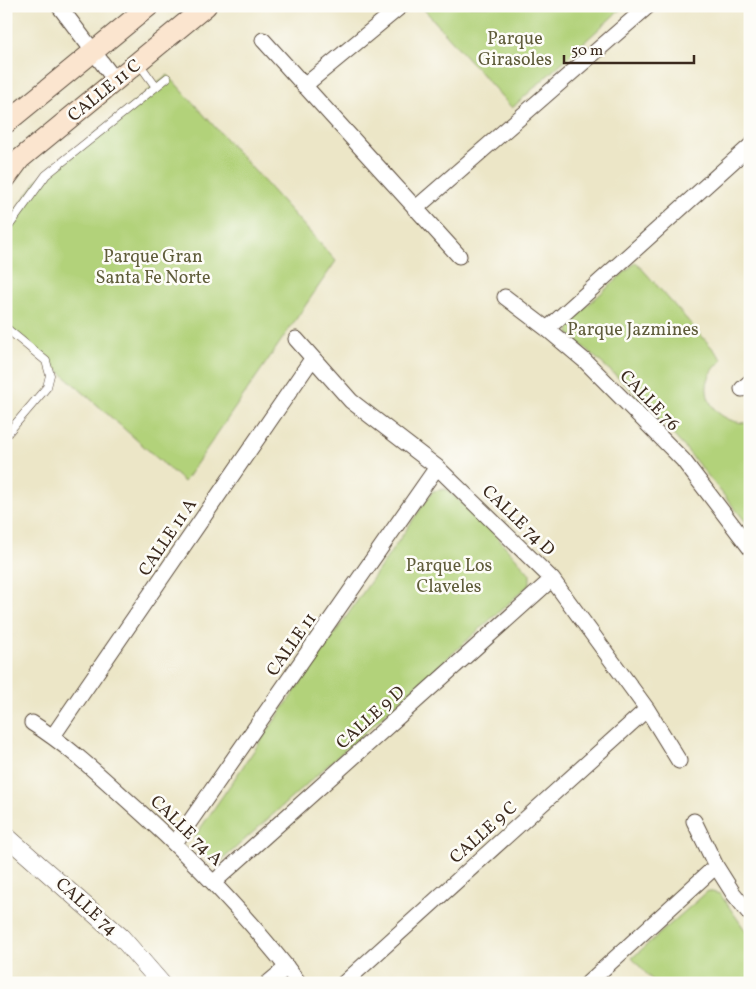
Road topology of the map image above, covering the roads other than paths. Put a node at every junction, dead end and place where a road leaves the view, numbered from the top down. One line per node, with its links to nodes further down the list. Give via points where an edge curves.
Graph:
1 (58, 6): 7 (street)
2 (150, 6): 7 (main road, CALLE 11 C)
3 (206, 6): 8 (main road, CALLE 11 C)
4 (401, 6): 12 (street)
5 (648, 6): 16 (street)
6 (263, 40): 12 (street)
7 (94, 52): 10 (street); 13 (main road, CALLE 11 C)
8 (138, 62): 10 (main road, CALLE 11 C); 11 (lane)
9 (167, 78): 11 (lane)
10 (116, 80): 15 (main road, CALLE 11 C, via 20,159)
11 (156, 86): 17 (lane, via 46,175)
12 (304, 86): 16 (street)
13 (6, 123)
14 (750, 146): 21 (street)
15 (6, 178)
16 (415, 208): 18 (street)
17 (6, 230)
18 (459, 256)
19 (505, 297): 21 (street, CALLE 76)
20 (6, 328): 24 (lane, via 46,361 50,375 47,387)
21 (548, 329): 26 (street, CALLE 76, via 585,361 683,460)
22 (296, 339): 23 (street, CALLE 74 D)
23 (312, 358): 25 (street, CALLE 74 D, via 351,401); 30 (street, CALLE 11 A)
24 (6, 435)
25 (437, 467): 27 (street, CALLE 74 D); 34 (street, CALLE 11)
26 (750, 548)
27 (552, 579): 28 (street, CALLE 74 D); 36 (street, CALLE 9 D)
28 (647, 709): 31 (street, CALLE 74 D); 42 (street, CALLE 9 C)
29 (32, 723): 30 (street, CALLE 74 A)
30 (53, 736): 34 (street, CALLE 74 A)
31 (679, 761)
32 (694, 821): 35 (street)
33 (6, 836): 39 (street, CALLE 74, via 121,936)
34 (175, 843): 36 (street, CALLE 74 A)
35 (716, 866): 37 (street); 43 (street)
36 (214, 882): 38 (street, CALLE 74 A)
37 (750, 914)
38 (287, 968): 40 (street); 41 (street, CALLE 74 A)
39 (162, 983)
40 (268, 983)
41 (299, 983)
42 (344, 983)
43 (588, 983)

